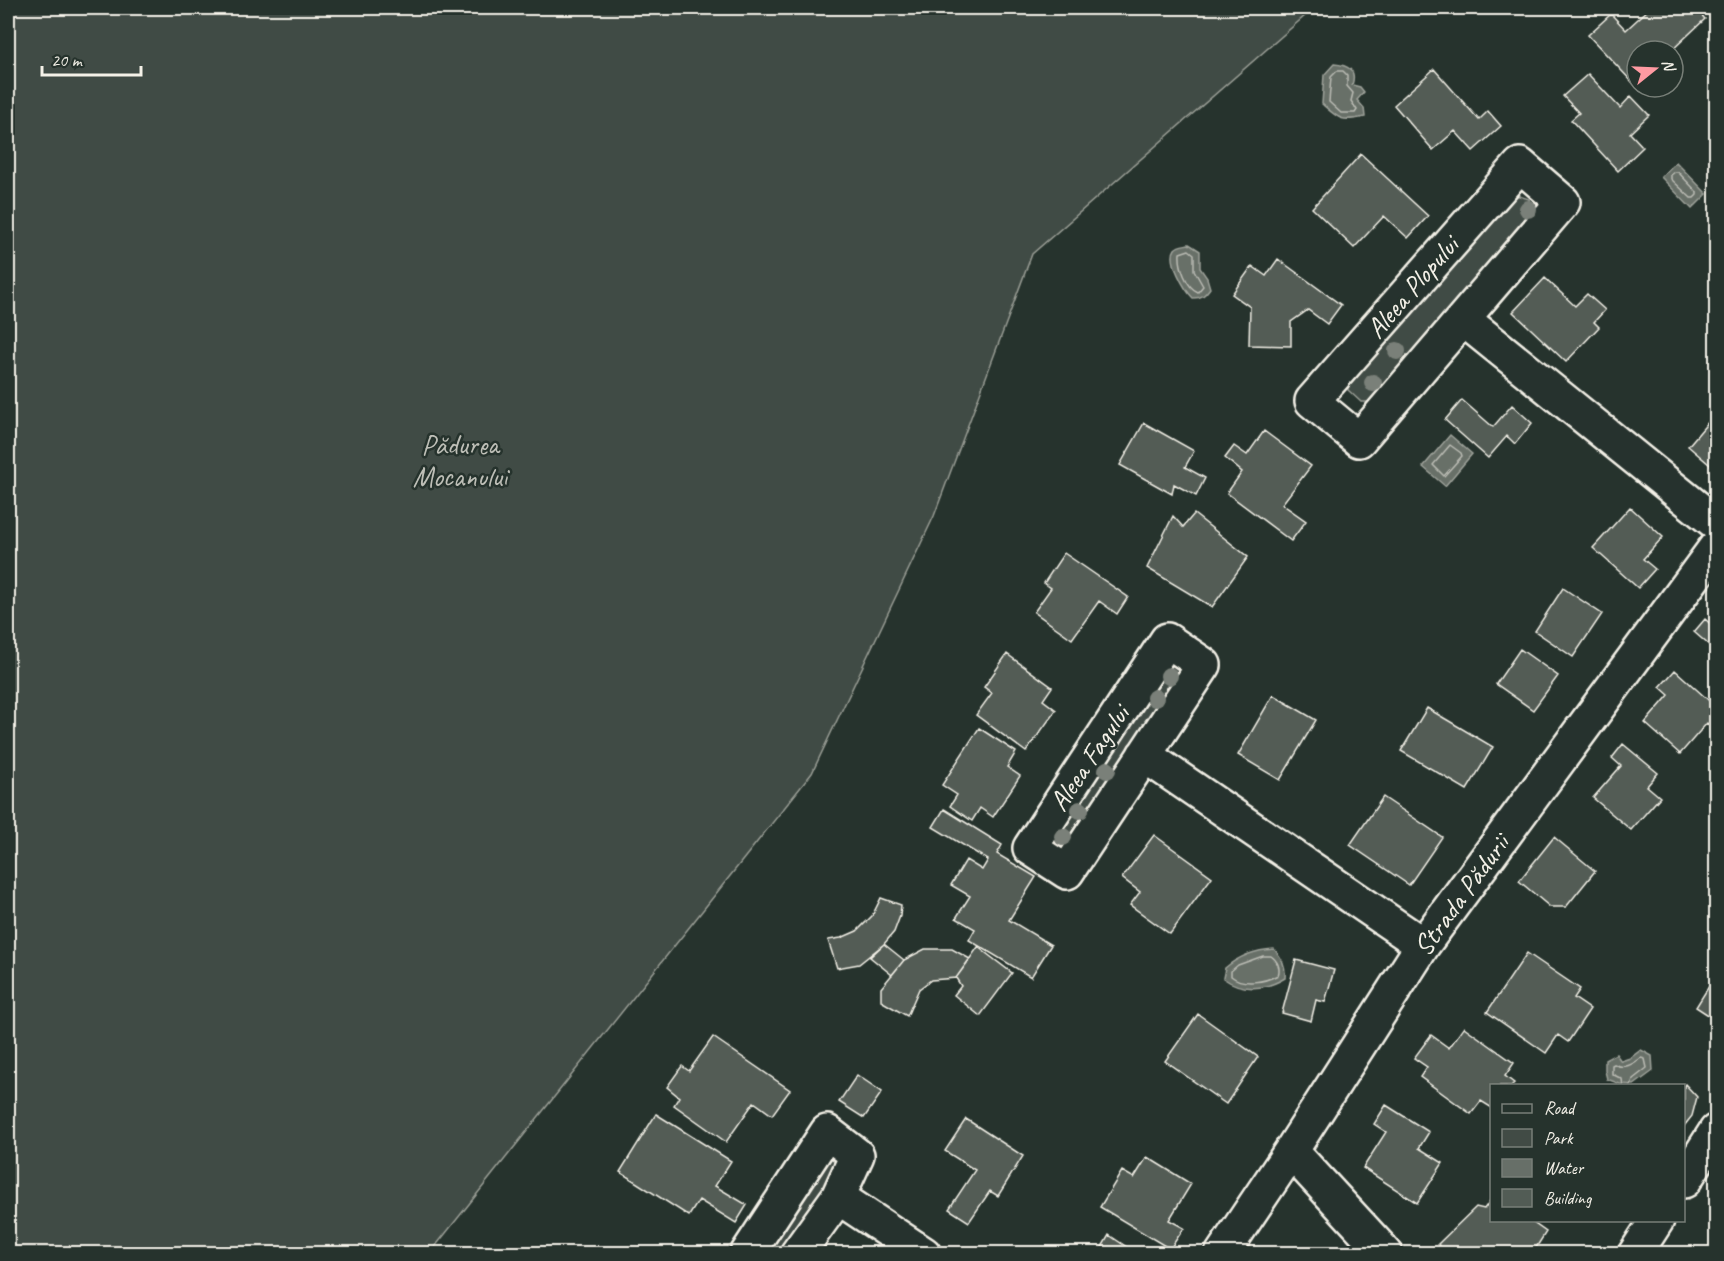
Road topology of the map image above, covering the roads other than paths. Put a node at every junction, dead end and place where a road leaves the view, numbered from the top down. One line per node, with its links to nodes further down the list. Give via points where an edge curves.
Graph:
1 (1463, 319): 1 (street, Aleea Plopului, via 1359,440 1312,401 1520,165 1563,202); 2 (street, Aleea Plopului)
2 (1716, 523)
3 (1716, 548): 5 (street, Strada Pădurii)
4 (1144, 755): 4 (street, Aleea Fagului, via 1066,872 1030,848 1167,640 1204,665); 5 (street, Aleea Fagului)
5 (1423, 945): 7 (street, Strada Pădurii)
6 (1716, 1131): 8 (street)
7 (1291, 1151): 14 (street, Strada Pădurii); 15 (street)
8 (1685, 1178)
9 (838, 1197): 11 (street, via 857,1155 828,1132); 12 (street); 13 (street)
10 (1656, 1222): 16 (street)
11 (747, 1254)
12 (797, 1254)
13 (924, 1254)
14 (1222, 1254)
15 (1386, 1254)
16 (1635, 1254)

